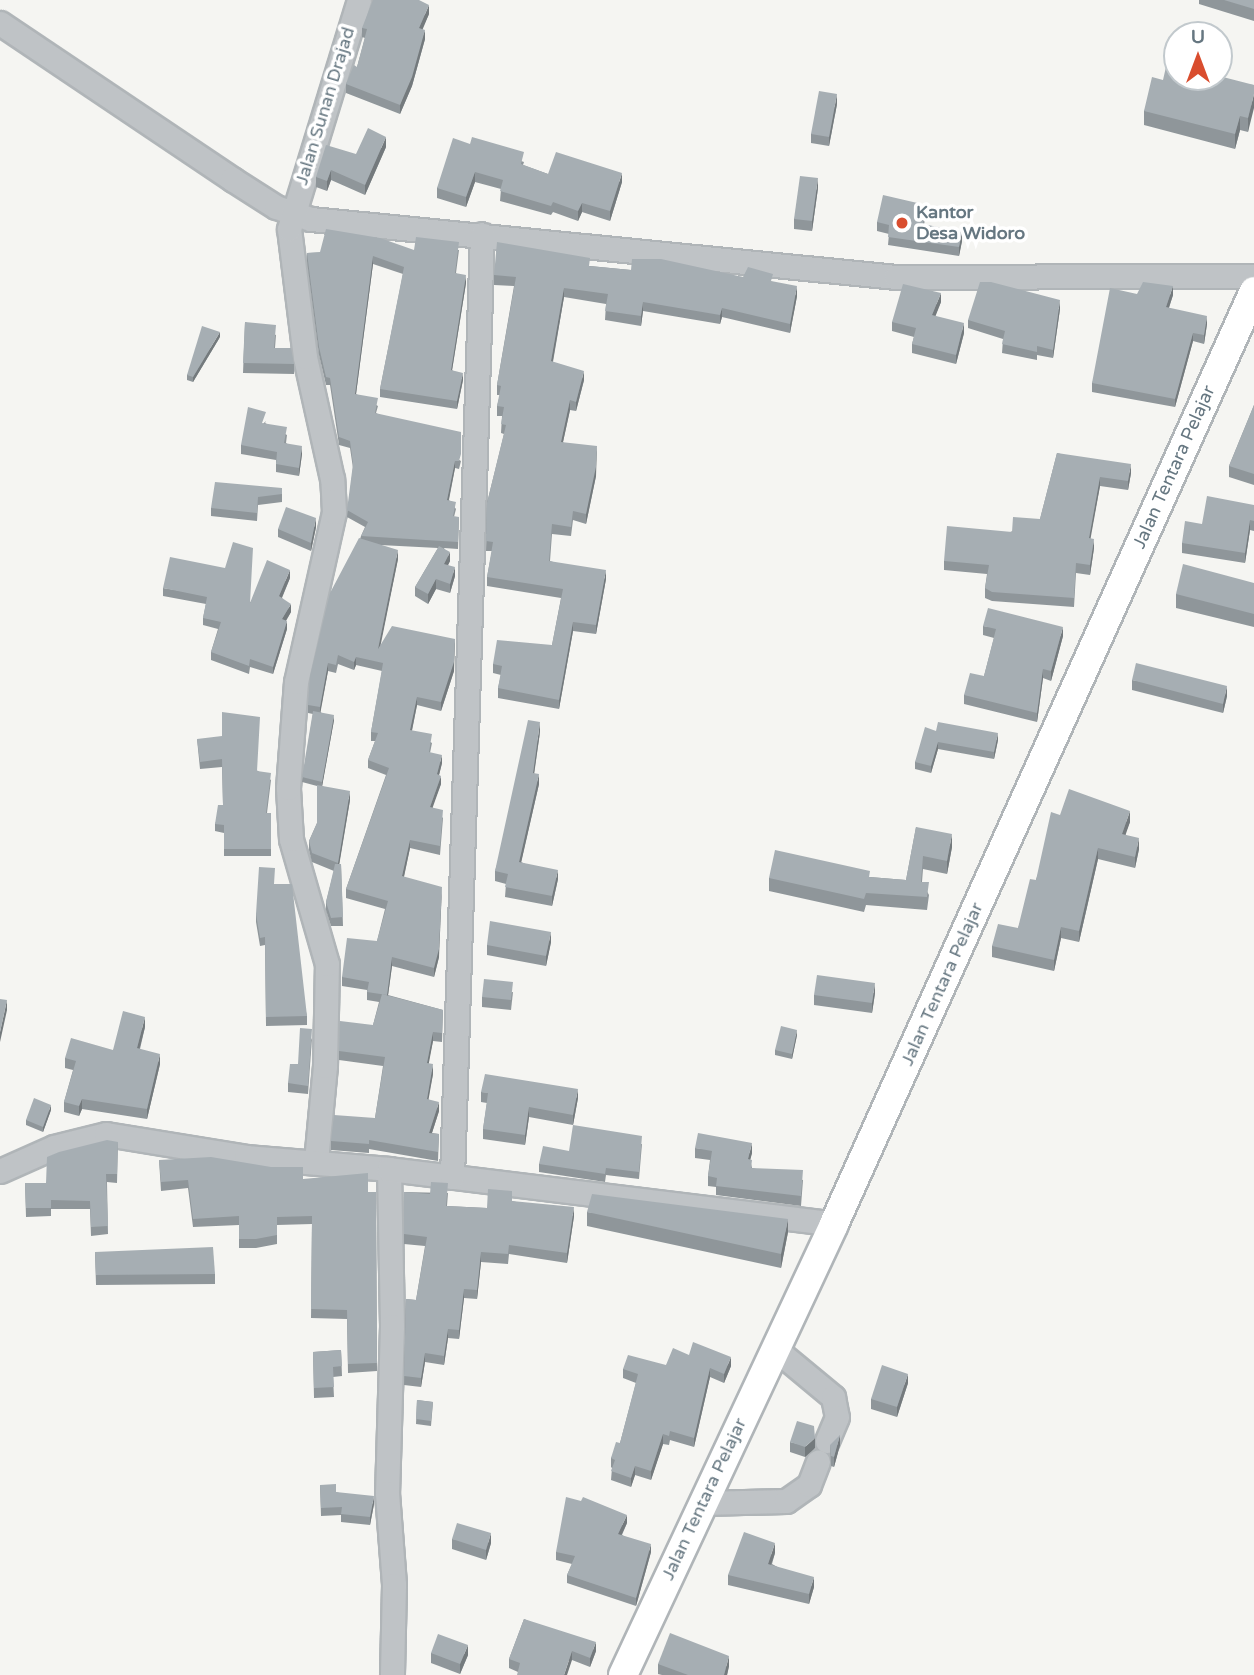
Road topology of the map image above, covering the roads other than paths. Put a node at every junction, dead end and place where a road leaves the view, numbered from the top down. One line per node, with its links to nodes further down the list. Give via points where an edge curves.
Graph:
1 (359, 0): 3 (street, Jalan Sunan Drajad)
2 (0, 23): 3 (street, via 232,179)
3 (292, 213): 4 (street, via 323,221); 7 (street, Jalan Sunan Drajad, via 289,229 305,357 332,479 334,512 296,682 288,788 291,839 327,964 325,1066)
4 (482, 234): 5 (street, via 896,277); 10 (street)
5 (1254, 276)
6 (1254, 290): 11 (main road, Jalan Tentara Pelajar)
7 (316, 1161): 8 (street); 9 (street, via 246,1157 106,1134 54,1147)
8 (389, 1169): 10 (street); 14 (street)
9 (0, 1171)
10 (452, 1177): 11 (street)
11 (834, 1224): 12 (main road, Jalan Tentara Pelajar)
12 (774, 1348): 13 (main road, Jalan Tentara Pelajar); 13 (street, via 833,1397 837,1417 808,1485 786,1501)
13 (701, 1503): 15 (main road, Jalan Tentara Pelajar)
14 (392, 1675)
15 (624, 1675)

